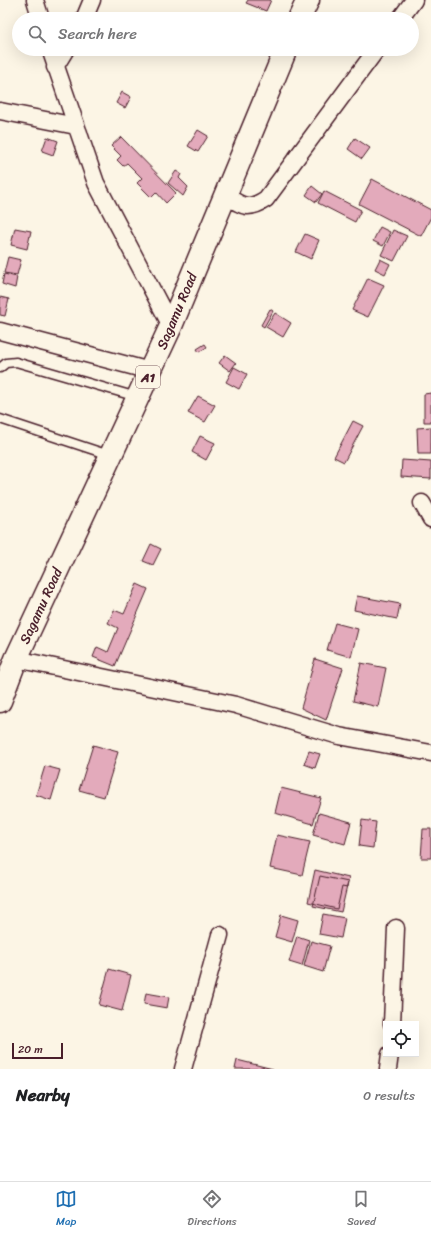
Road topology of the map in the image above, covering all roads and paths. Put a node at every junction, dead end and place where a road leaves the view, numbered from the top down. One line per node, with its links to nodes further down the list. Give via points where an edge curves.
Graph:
1 (35, 0): 5 (street)
2 (92, 0): 6 (street)
3 (308, 0): 7 (highway)
4 (414, 0): 8 (street)
5 (39, 12)
6 (87, 12)
7 (302, 12)
8 (405, 12)
9 (52, 56): 13 (street)
10 (62, 56): 13 (street)
11 (283, 56): 16 (highway, Sagamu Road / A1)
12 (372, 56): 16 (street, via 266,199 255,206 244,206)
13 (55, 67): 15 (street)
14 (0, 111): 15 (street)
15 (76, 126): 17 (street, via 96,184)
16 (225, 195): 17 (highway, Sagamu Road / A1)
17 (172, 326): 20 (highway, Sagamu Road / A1)
18 (0, 332): 20 (street)
19 (0, 368): 21 (lane, via 6,363 16,362)
20 (150, 372): 21 (highway, Sagamu Road / A1)
21 (138, 398): 23 (highway, Sagamu Road / A1)
22 (0, 419): 23 (lane)
23 (111, 456): 26 (highway, Sagamu Road / A1)
24 (422, 503): 25 (street)
25 (431, 519)
26 (16, 659): 27 (highway, Sagamu Road / A1); 28 (street, via 236,705 339,736)
27 (0, 701)
28 (431, 753)
29 (396, 928): 31 (street)
30 (220, 935): 33 (street)
31 (392, 1021)
32 (390, 1057): 34 (street)
33 (182, 1069)
34 (388, 1069)

